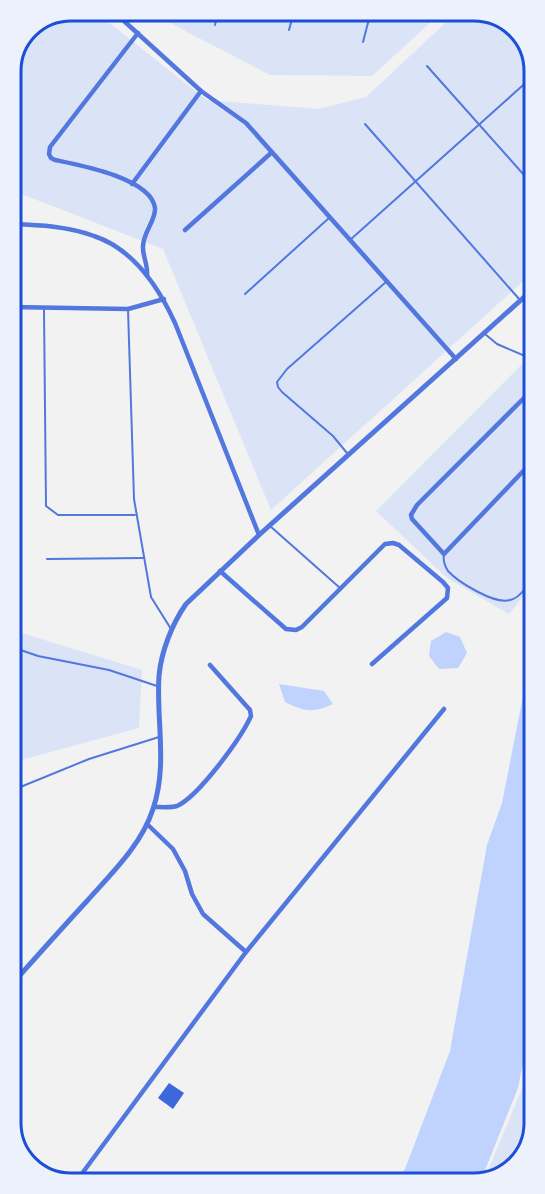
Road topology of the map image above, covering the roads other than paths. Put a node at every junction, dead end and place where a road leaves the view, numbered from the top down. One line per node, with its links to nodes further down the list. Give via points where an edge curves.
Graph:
1 (125, 21): 7 (street)
2 (216, 21): 5 (lane)
3 (292, 21): 6 (lane)
4 (368, 21): 8 (lane)
5 (215, 24)
6 (290, 30)
7 (138, 33): 11 (street); 17 (street, via 50,147 49,154 55,160 105,172)
8 (363, 42)
9 (427, 66): 13 (lane)
10 (524, 84): 13 (lane)
11 (201, 91): 14 (street, via 246,123); 17 (street)
12 (365, 124): 16 (lane)
13 (480, 124): 15 (lane); 16 (lane)
14 (271, 153): 18 (street); 20 (street)
15 (524, 175)
16 (416, 182): 21 (lane); 27 (lane)
17 (132, 184): 22 (street, via 150,198 155,209 144,239)
18 (329, 217): 21 (street); 24 (lane)
19 (21, 224): 22 (street, via 98,237)
20 (185, 230)
21 (350, 240): 23 (street)
22 (147, 275): 26 (street)
23 (387, 282): 33 (street); 35 (lane, via 277,382 282,392)
24 (244, 294)
25 (524, 297): 27 (street)
26 (164, 299): 30 (street); 39 (street)
27 (520, 300): 31 (street)
28 (21, 307): 29 (street)
29 (44, 307): 30 (street); 37 (lane, via 46,506 58,516)
30 (128, 309): 37 (lane)
31 (484, 333): 32 (lane, via 497,344); 33 (street)
32 (524, 356)
33 (456, 359): 35 (street)
34 (524, 398): 40 (street, via 412,511 412,519)
35 (349, 455): 38 (street)
36 (524, 470): 40 (street)
37 (136, 515): 41 (lane)
38 (270, 526): 39 (street); 45 (lane)
39 (259, 535): 43 (street)
40 (444, 554): 44 (lane, via 447,570 495,600 513,599)
41 (143, 558): 42 (lane); 46 (lane, via 151,597)
42 (47, 559)
43 (220, 572): 45 (street, via 291,630 302,627); 46 (street, via 186,604)
44 (524, 587)
45 (340, 588): 48 (street, via 389,543 399,545 448,588 447,598)
46 (172, 630): 50 (street)
47 (21, 650): 50 (lane, via 109,670)
48 (372, 664)
49 (210, 665): 54 (street, via 252,716 226,757 196,790 177,806)
50 (159, 687): 52 (street)
51 (444, 709): 56 (street)
52 (161, 736): 53 (lane); 54 (street)
53 (21, 787)
54 (154, 807): 55 (street)
55 (147, 825): 56 (street, via 173,849 203,914); 57 (street, via 122,861)
56 (246, 952): 58 (street)
57 (21, 973)
58 (82, 1173)

